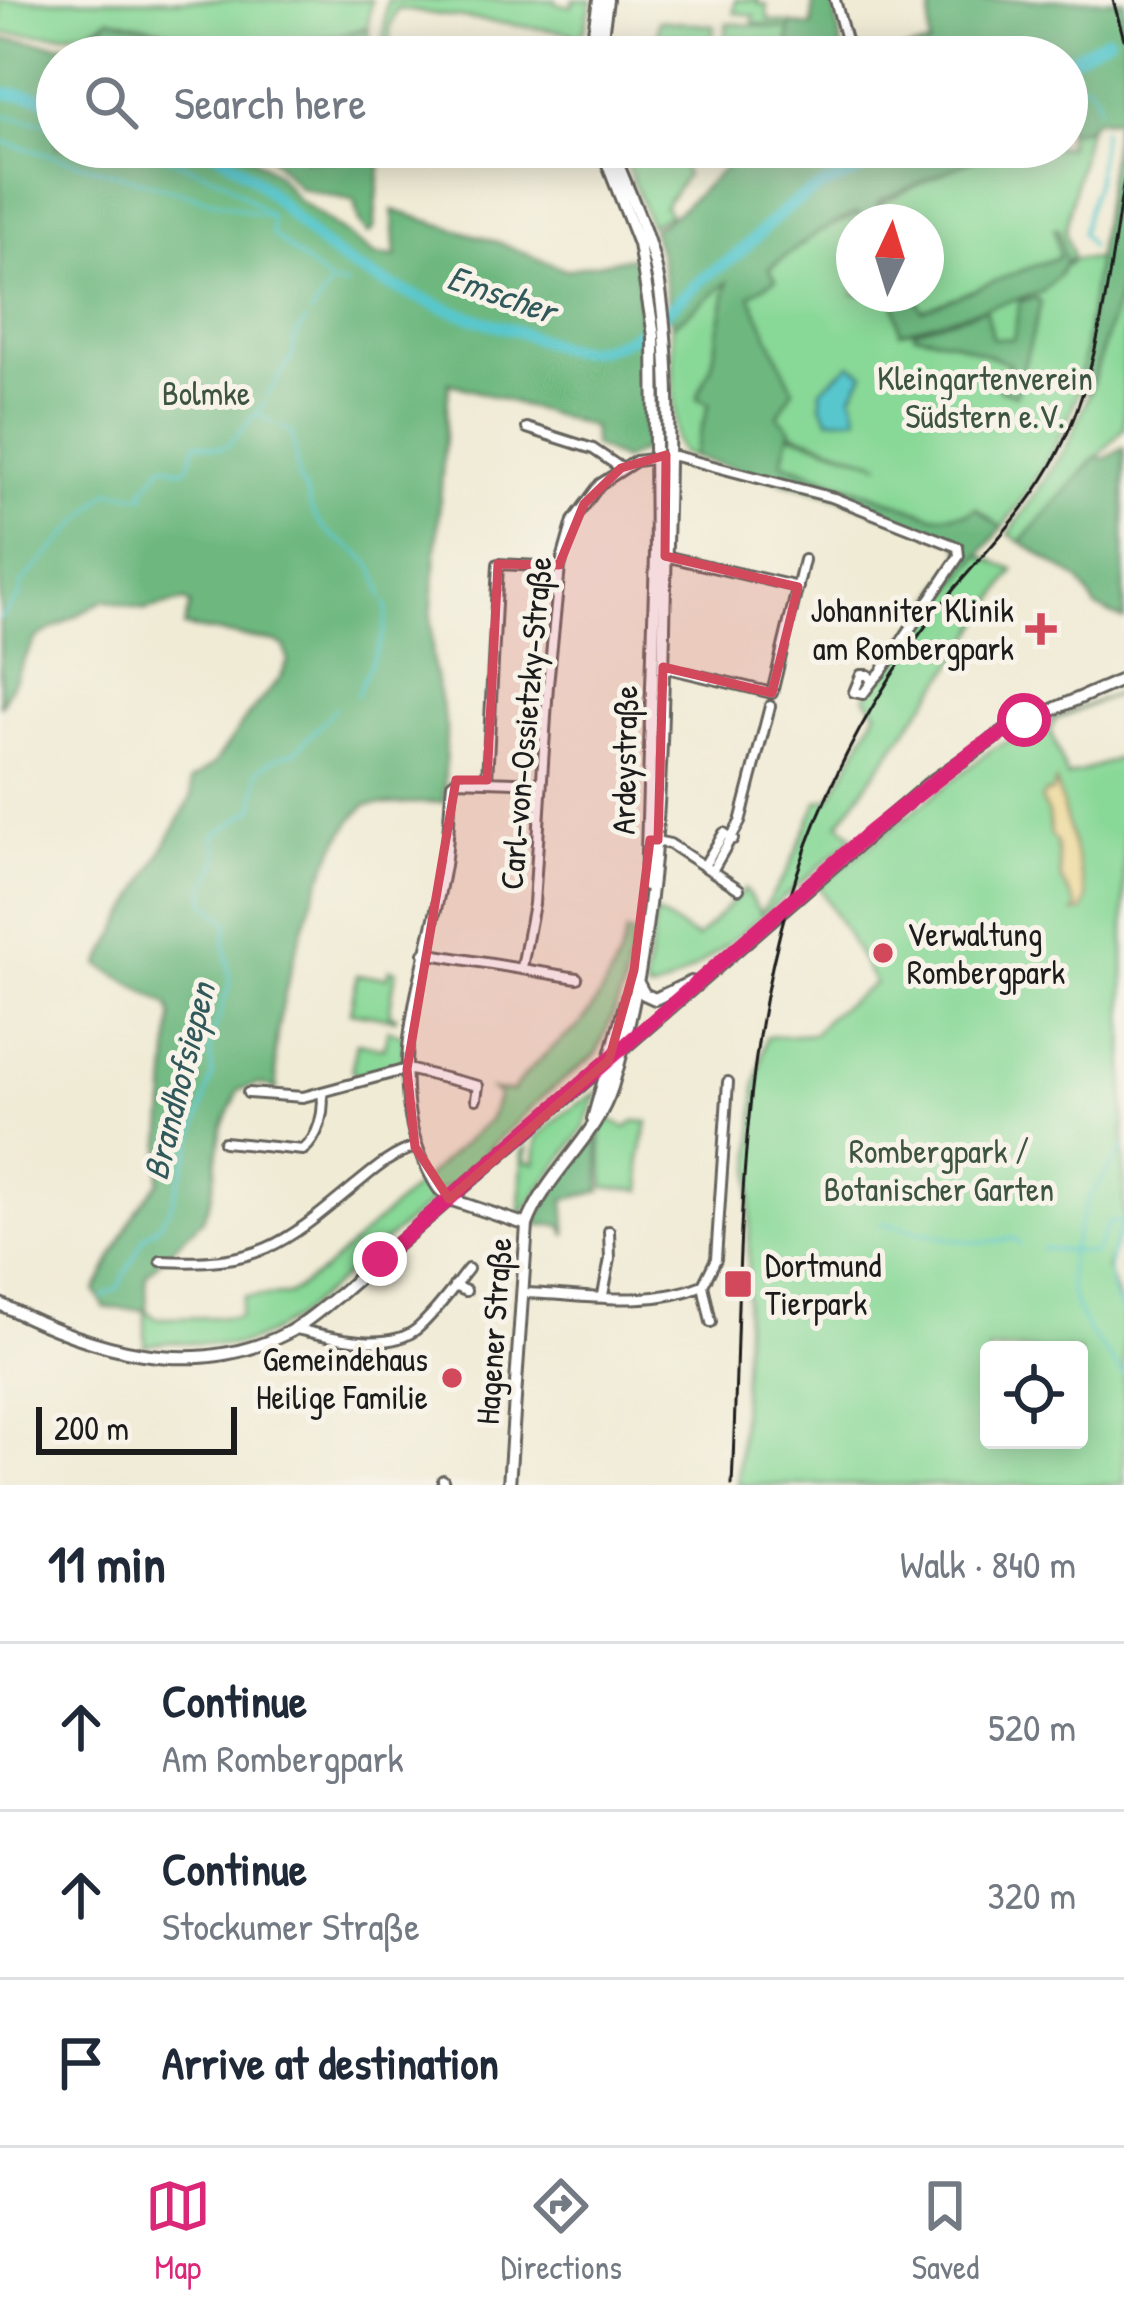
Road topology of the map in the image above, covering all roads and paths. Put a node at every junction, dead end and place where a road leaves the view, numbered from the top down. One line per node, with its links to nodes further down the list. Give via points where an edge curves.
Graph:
1 (603, 0): 3 (main road)
2 (836, 0): 4 (street)
3 (597, 36)
4 (845, 36)
5 (609, 168): 7 (main road, Ardeystraße)
6 (619, 168): 7 (main road, Ardeystraße, via 651,253)
7 (656, 307): 9 (main road, Ardeystraße)
8 (527, 428): 10 (street, via 593,449)
9 (661, 456): 10 (street, Carl-von-Ossietzky-Straße); 11 (main road, Ardeystraße); 17 (street, via 810,491 958,547); 21 (main road, Ardeystraße)
10 (621, 468): 13 (street, Carl-von-Ossietzky-Straße, via 584,504)
11 (665, 556): 14 (street); 15 (main road, Ardeystraße)
12 (804, 560): 14 (street)
13 (560, 567): 19 (street, via 498,564); 20 (street, Carl-von-Ossietzky-Straße)
14 (798, 587): 15 (street, via 772,693)
15 (663, 667): 21 (main road, Ardeystraße)
16 (1124, 680): 26 (main road, via 1041,712 976,749)
17 (872, 682)
18 (770, 706): 22 (street, via 733,838 724,833)
19 (488, 780): 20 (street); 24 (street, via 452,783 444,871)
20 (541, 783): 25 (street, Carl-von-Ossietzky-Straße)
21 (654, 840): 22 (street); 28 (main road, Ardeystraße); 30 (main road, Ardeystraße, via 634,970)
22 (708, 868): 23 (street)
23 (739, 889)
24 (424, 953): 25 (street); 31 (street)
25 (522, 968): 27 (street)
26 (705, 975): 28 (main road, via 655,998); 29 (main road)
27 (577, 978)
28 (638, 980): 29 (main road, Ardeystraße)
29 (620, 1050): 30 (main road); 36 (main road, Hagener Straße)
30 (609, 1060): 36 (main road, Hagener Straße); 39 (main road)
31 (407, 1069): 33 (street); 35 (street, via 478,1086); 38 (street)
32 (728, 1082): 44 (street, via 716,1258)
33 (322, 1091): 34 (street); 37 (street, via 323,1112 303,1150)
34 (248, 1093)
35 (476, 1099)
36 (591, 1128): 40 (main road, Hagener Straße)
37 (224, 1142)
38 (415, 1147): 39 (street); 42 (street, via 389,1158 276,1247 212,1261)
39 (449, 1199): 40 (main road); 51 (main road)
40 (527, 1225): 47 (main road, Hagener Straße)
41 (609, 1232): 48 (street)
42 (161, 1261)
43 (468, 1269): 45 (street)
44 (704, 1285): 48 (street, via 647,1298); 50 (street)
45 (454, 1286): 46 (street); 51 (street, via 415,1331 397,1338 349,1340)
46 (466, 1291)
47 (522, 1293): 48 (street); 52 (main road, Hagener Straße)
48 (603, 1295)
49 (0, 1305): 51 (main road, via 71,1336 155,1357 236,1352)
50 (711, 1322)
51 (296, 1328)
52 (508, 1485)

